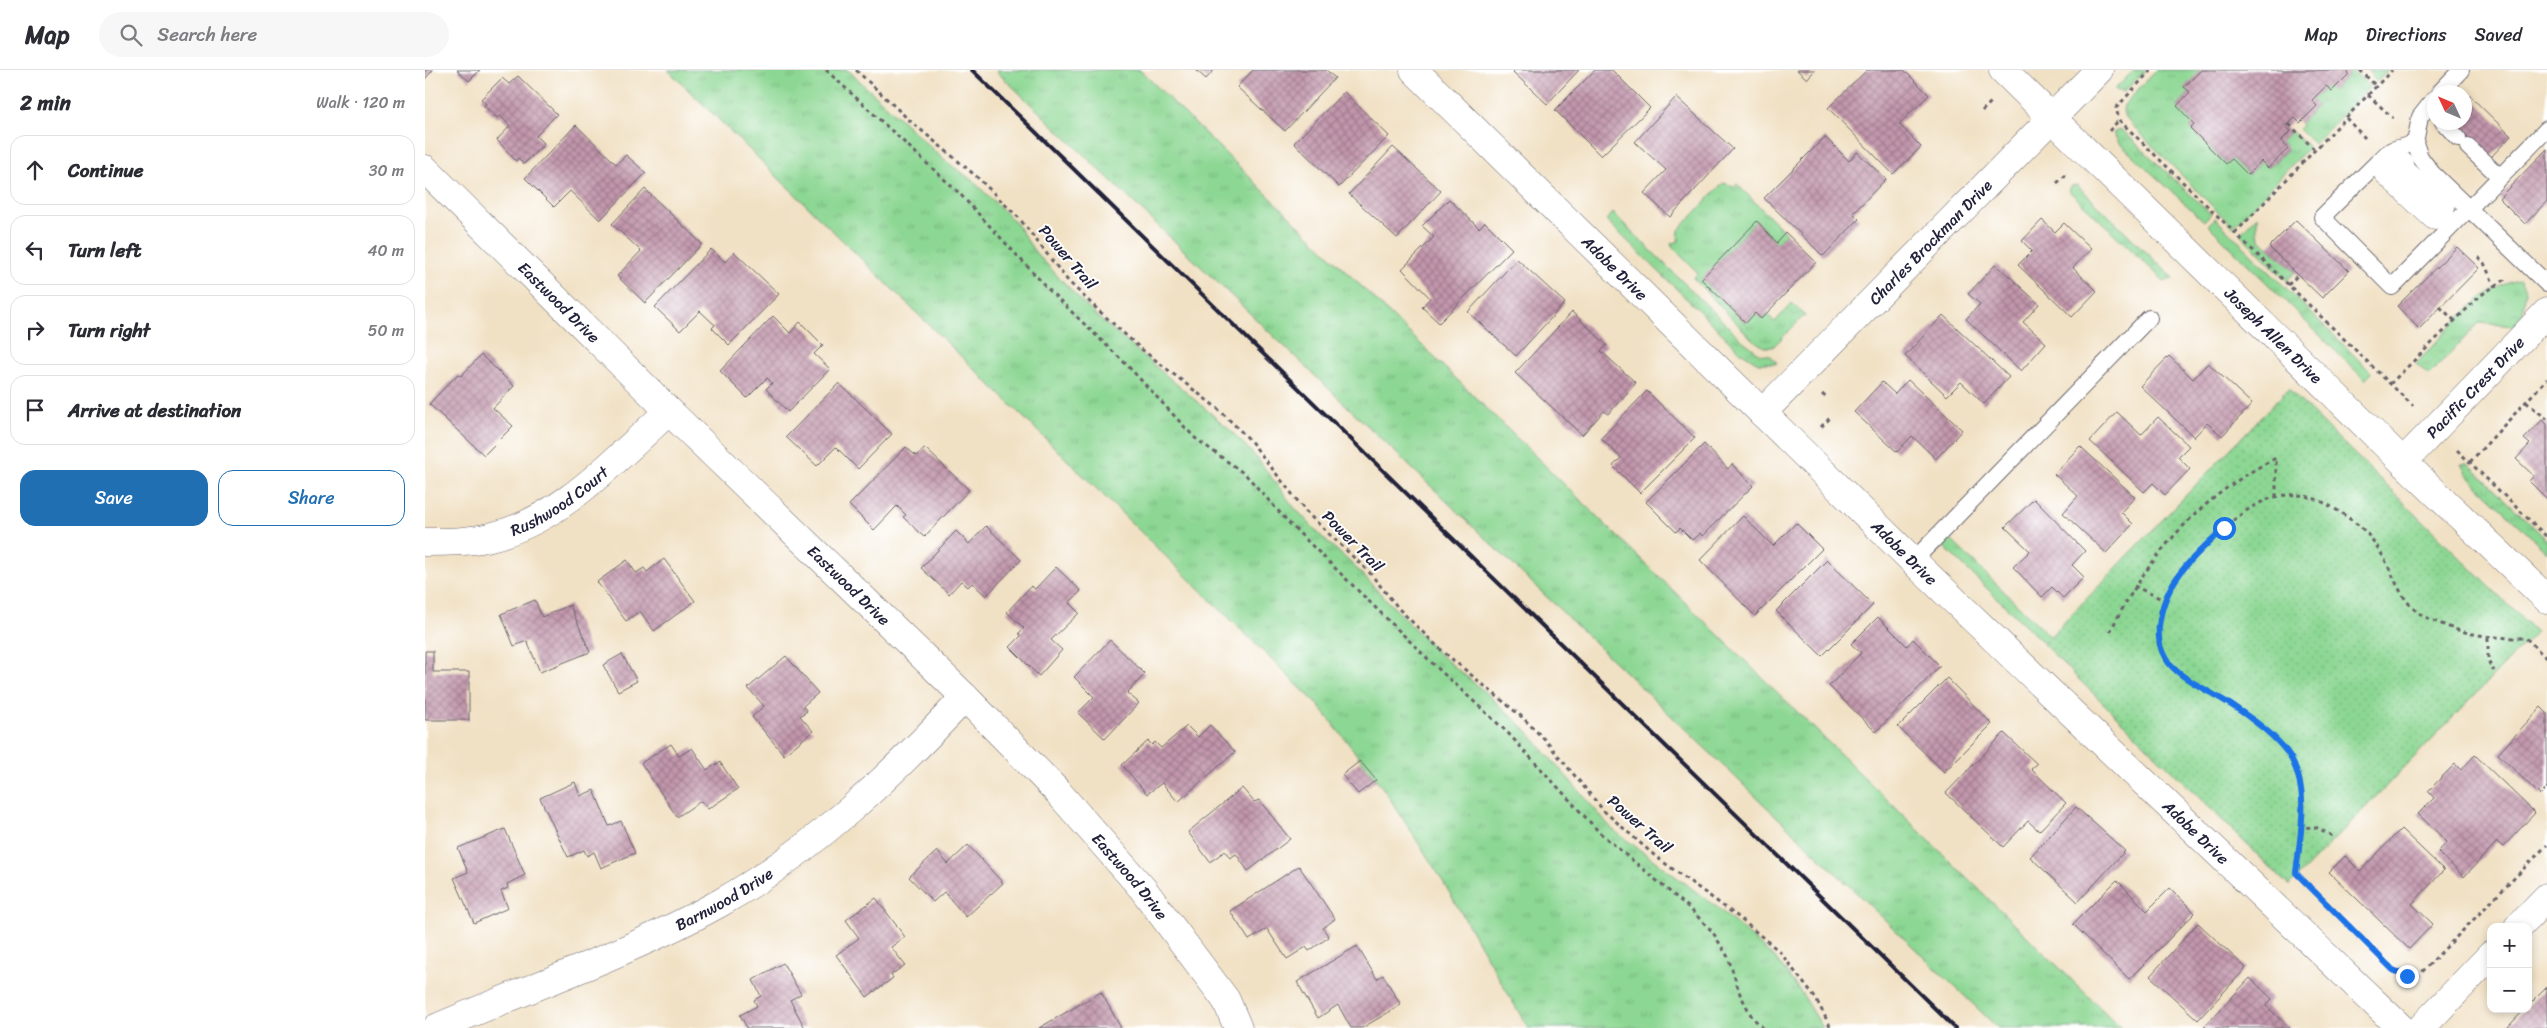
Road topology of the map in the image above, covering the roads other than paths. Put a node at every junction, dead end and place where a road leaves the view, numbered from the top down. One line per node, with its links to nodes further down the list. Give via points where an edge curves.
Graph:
1 (1415, 70): 18 (street, Adobe Drive)
2 (2003, 70): 7 (street, Joseph Allen Drive)
3 (2099, 70): 7 (street, Charles Brockman Drive)
4 (2461, 70): 5 (lane)
5 (2447, 85)
6 (2427, 111): 10 (lane, via 2420,116)
7 (2052, 118): 18 (street, Charles Brockman Drive); 19 (street, Joseph Allen Drive)
8 (2547, 129): 12 (lane)
9 (2451, 130): 12 (lane)
10 (2415, 143): 13 (lane, via 2432,173); 13 (lane, via 2392,150 2383,157 2322,217 2392,287)
11 (425, 170): 17 (street, Eastwood Drive)
12 (2500, 177): 13 (lane)
13 (2469, 209): 14 (lane)
14 (2547, 284)
15 (2547, 312): 19 (street, Pacific Crest Drive)
16 (2149, 318): 21 (lane)
17 (669, 411): 20 (street, Rushwood Court, via 570,499 528,523 491,536 459,542); 23 (street, Eastwood Drive)
18 (1762, 413): 21 (street, Adobe Drive)
19 (2403, 462): 22 (street, Joseph Allen Drive)
20 (425, 542)
21 (1913, 561): 29 (street, Adobe Drive)
22 (2547, 599)
23 (965, 698): 27 (street, Barnwood Drive, via 872,792 799,851 721,902 651,938); 28 (street, Eastwood Drive, via 1057,791 1143,889 1227,1000)
24 (2547, 896): 25 (street)
25 (2522, 923)
26 (2487, 959): 30 (street)
27 (437, 1028)
28 (1238, 1028)
29 (2401, 1028)
30 (2421, 1028)

